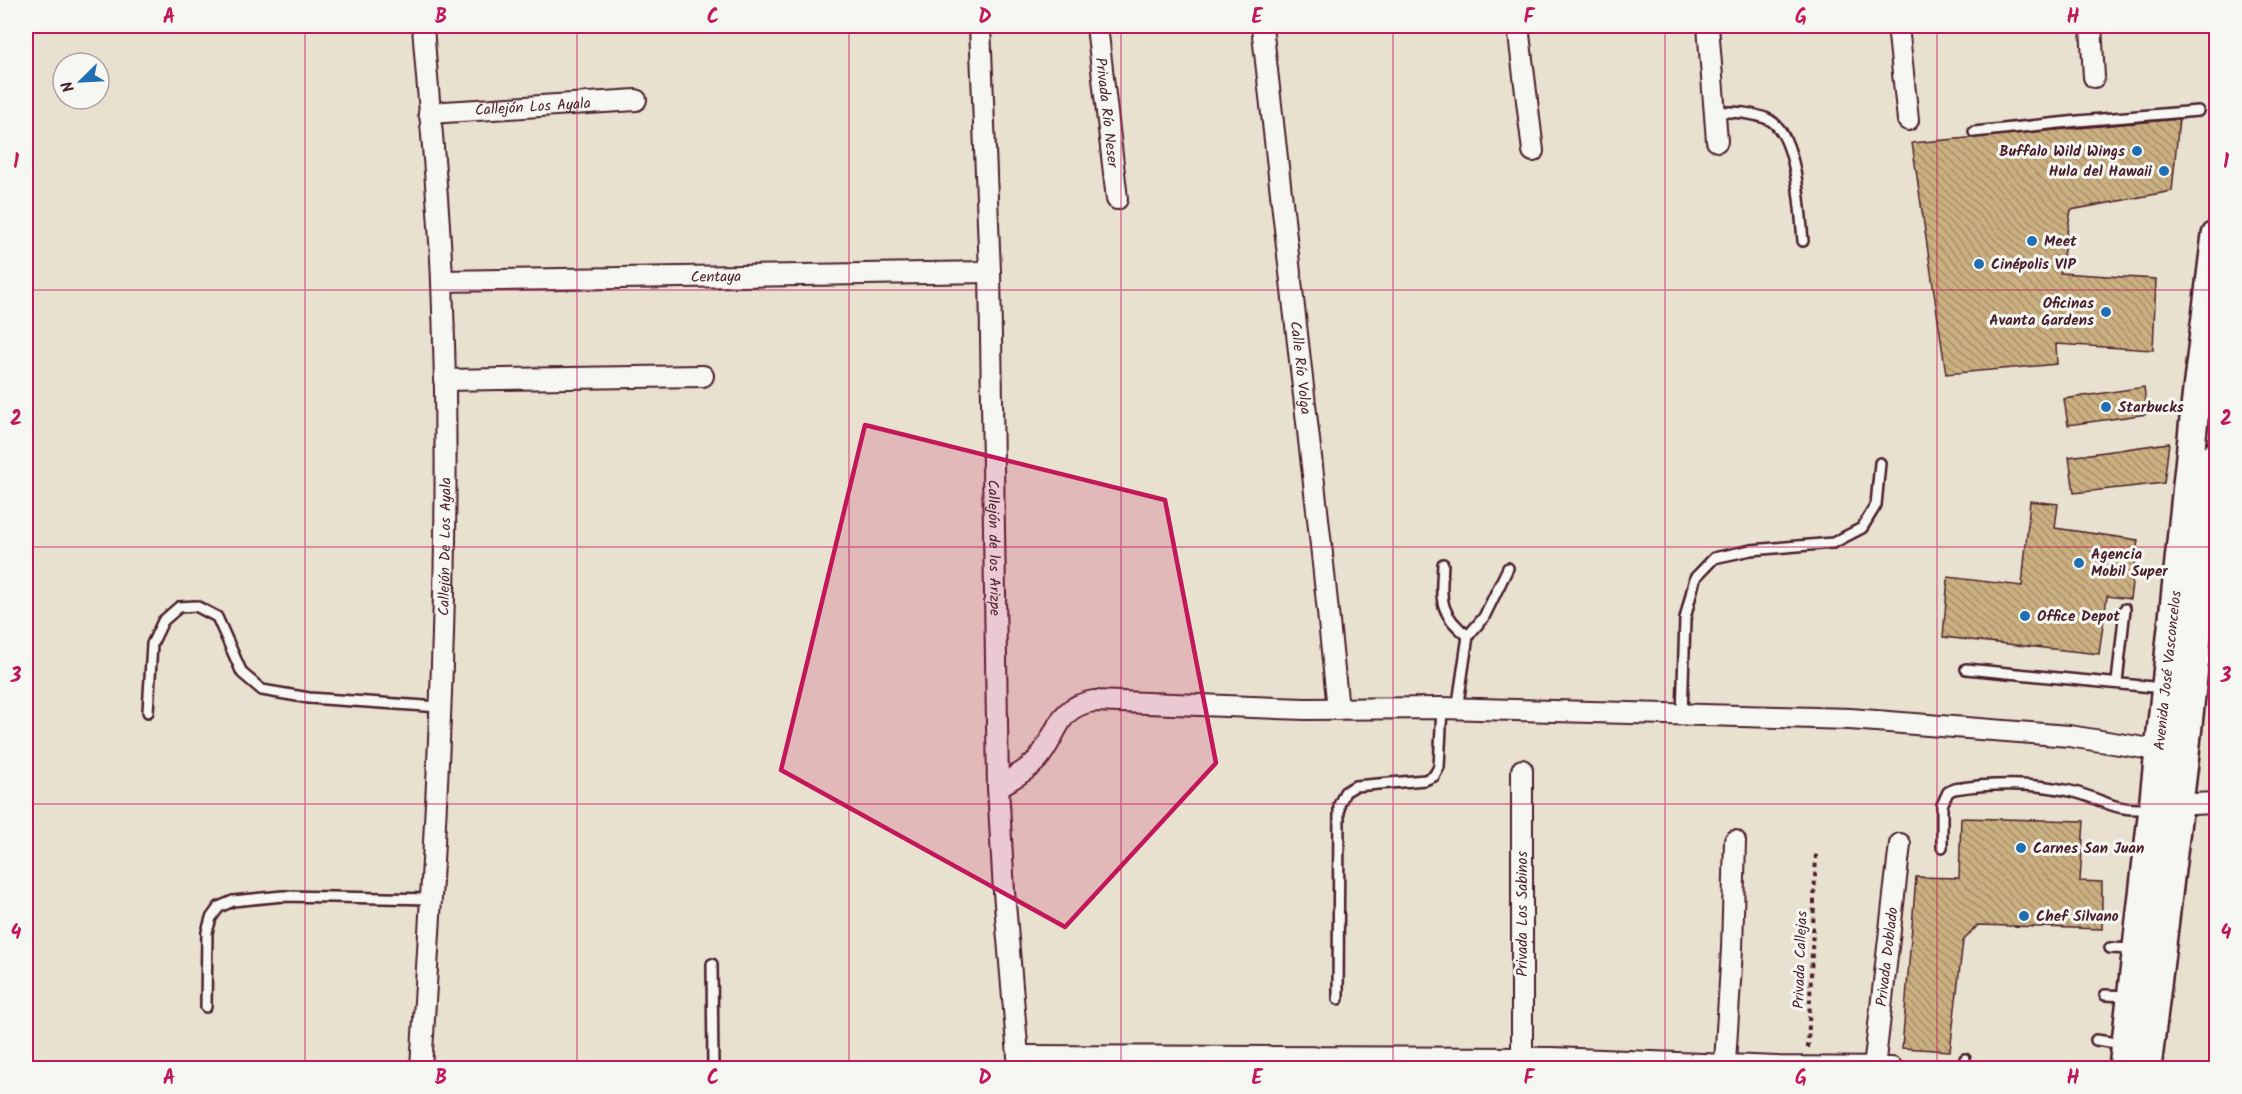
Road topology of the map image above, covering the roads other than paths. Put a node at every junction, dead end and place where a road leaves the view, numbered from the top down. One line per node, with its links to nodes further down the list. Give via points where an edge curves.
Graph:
1 (423, 26): 13 (street, Callejón De Los Ayala)
2 (980, 26): 21 (street, Callejón de los Arizpe)
3 (1096, 26): 18 (street, Privada Río Neser)
4 (1262, 26): 39 (street, Calle Río Volga)
5 (1518, 26): 17 (street)
6 (1708, 26): 11 (street)
7 (1898, 26): 14 (street)
8 (2091, 26): 9 (street)
9 (2094, 76)
10 (636, 100): 13 (street, Callejón Los Ayala)
11 (1715, 111): 16 (street); 19 (lane, via 1768,118 1785,136 1794,160)
12 (2198, 111): 15 (lane)
13 (429, 113): 22 (street, Callejón De Los Ayala)
14 (1908, 120)
15 (1974, 132)
16 (1718, 141)
17 (1533, 151)
18 (1117, 199)
19 (1803, 242)
20 (2216, 251): 23 (main road, Avenida José Vasconcelos)
21 (990, 272): 22 (street, Centaya); 46 (street, Callejón de los Arizpe)
22 (442, 281): 25 (street, Callejón De Los Ayala)
23 (2212, 304): 26 (main road, Avenida José Vasconcelos)
24 (703, 376): 25 (street)
25 (444, 380): 38 (street, Callejón De Los Ayala)
26 (2207, 393): 29 (main road, Avenida José Vasconcelos)
27 (2217, 455): 29 (main road, Avenida José Vasconcelos)
28 (1880, 463): 42 (lane, via 1876,505 1862,528 1833,543 1751,550 1714,558 1695,578 1685,619)
29 (2199, 544): 34 (main road, Avenida José Vasconcelos)
30 (1443, 564): 33 (lane, via 1441,598 1451,623)
31 (1508, 568): 33 (lane, via 1484,617)
32 (2125, 609): 36 (lane)
33 (1468, 636): 40 (lane)
34 (2189, 658): 37 (main road, Avenida José Vasconcelos)
35 (1966, 669): 36 (lane)
36 (2117, 682): 37 (lane)
37 (2178, 690): 43 (main road, Avenida José Vasconcelos); 44 (main road, Avenida José Vasconcelos)
38 (440, 708): 41 (lane, via 309,698 262,690 242,673 217,617 196,606 178,607 163,621 152,644); 52 (street, Callejón De Los Ayala)
39 (1338, 709): 40 (street); 46 (street, via 1083,703 1062,717 1038,759)
40 (1449, 709): 42 (street); 58 (lane, via 1434,776 1355,786 1345,792 1339,805)
41 (148, 712)
42 (1682, 716): 43 (street, via 1850,719 2069,736)
43 (2158, 751): 44 (street); 48 (main road, Avenida José Vasconcelos)
44 (2185, 754): 48 (main road, Avenida José Vasconcelos)
45 (1522, 770): 61 (street, Privada Los Sabinos)
46 (998, 787): 63 (street, Callejón de los Arizpe)
47 (2217, 803): 48 (street)
48 (2166, 805): 51 (lane, via 2123,809 2073,791 2029,785 1954,789 1948,792 1942,806); 54 (main road, Avenida José Vasconcelos)
49 (1735, 841): 66 (street)
50 (1900, 844): 70 (street, Privada Doblado)
51 (1942, 847)
52 (432, 899): 59 (lane, via 284,896 232,901 219,907 207,932); 67 (street, Callejón De Los Ayala)
53 (2110, 948): 54 (lane)
54 (2149, 950): 57 (main road, Avenida José Vasconcelos)
55 (712, 964): 68 (lane)
56 (2105, 995): 57 (lane)
57 (2144, 997): 62 (main road, Avenida José Vasconcelos)
58 (1338, 999)
59 (206, 1007)
60 (2097, 1040): 62 (lane)
61 (1522, 1058): 64 (street); 65 (street)
62 (2137, 1058)
63 (1019, 1062): 64 (street)
64 (1178, 1063)
65 (1552, 1063): 66 (street)
66 (1725, 1064): 69 (street)
67 (421, 1068)
68 (713, 1068)
69 (1777, 1068): 70 (street)
70 (1883, 1068)

